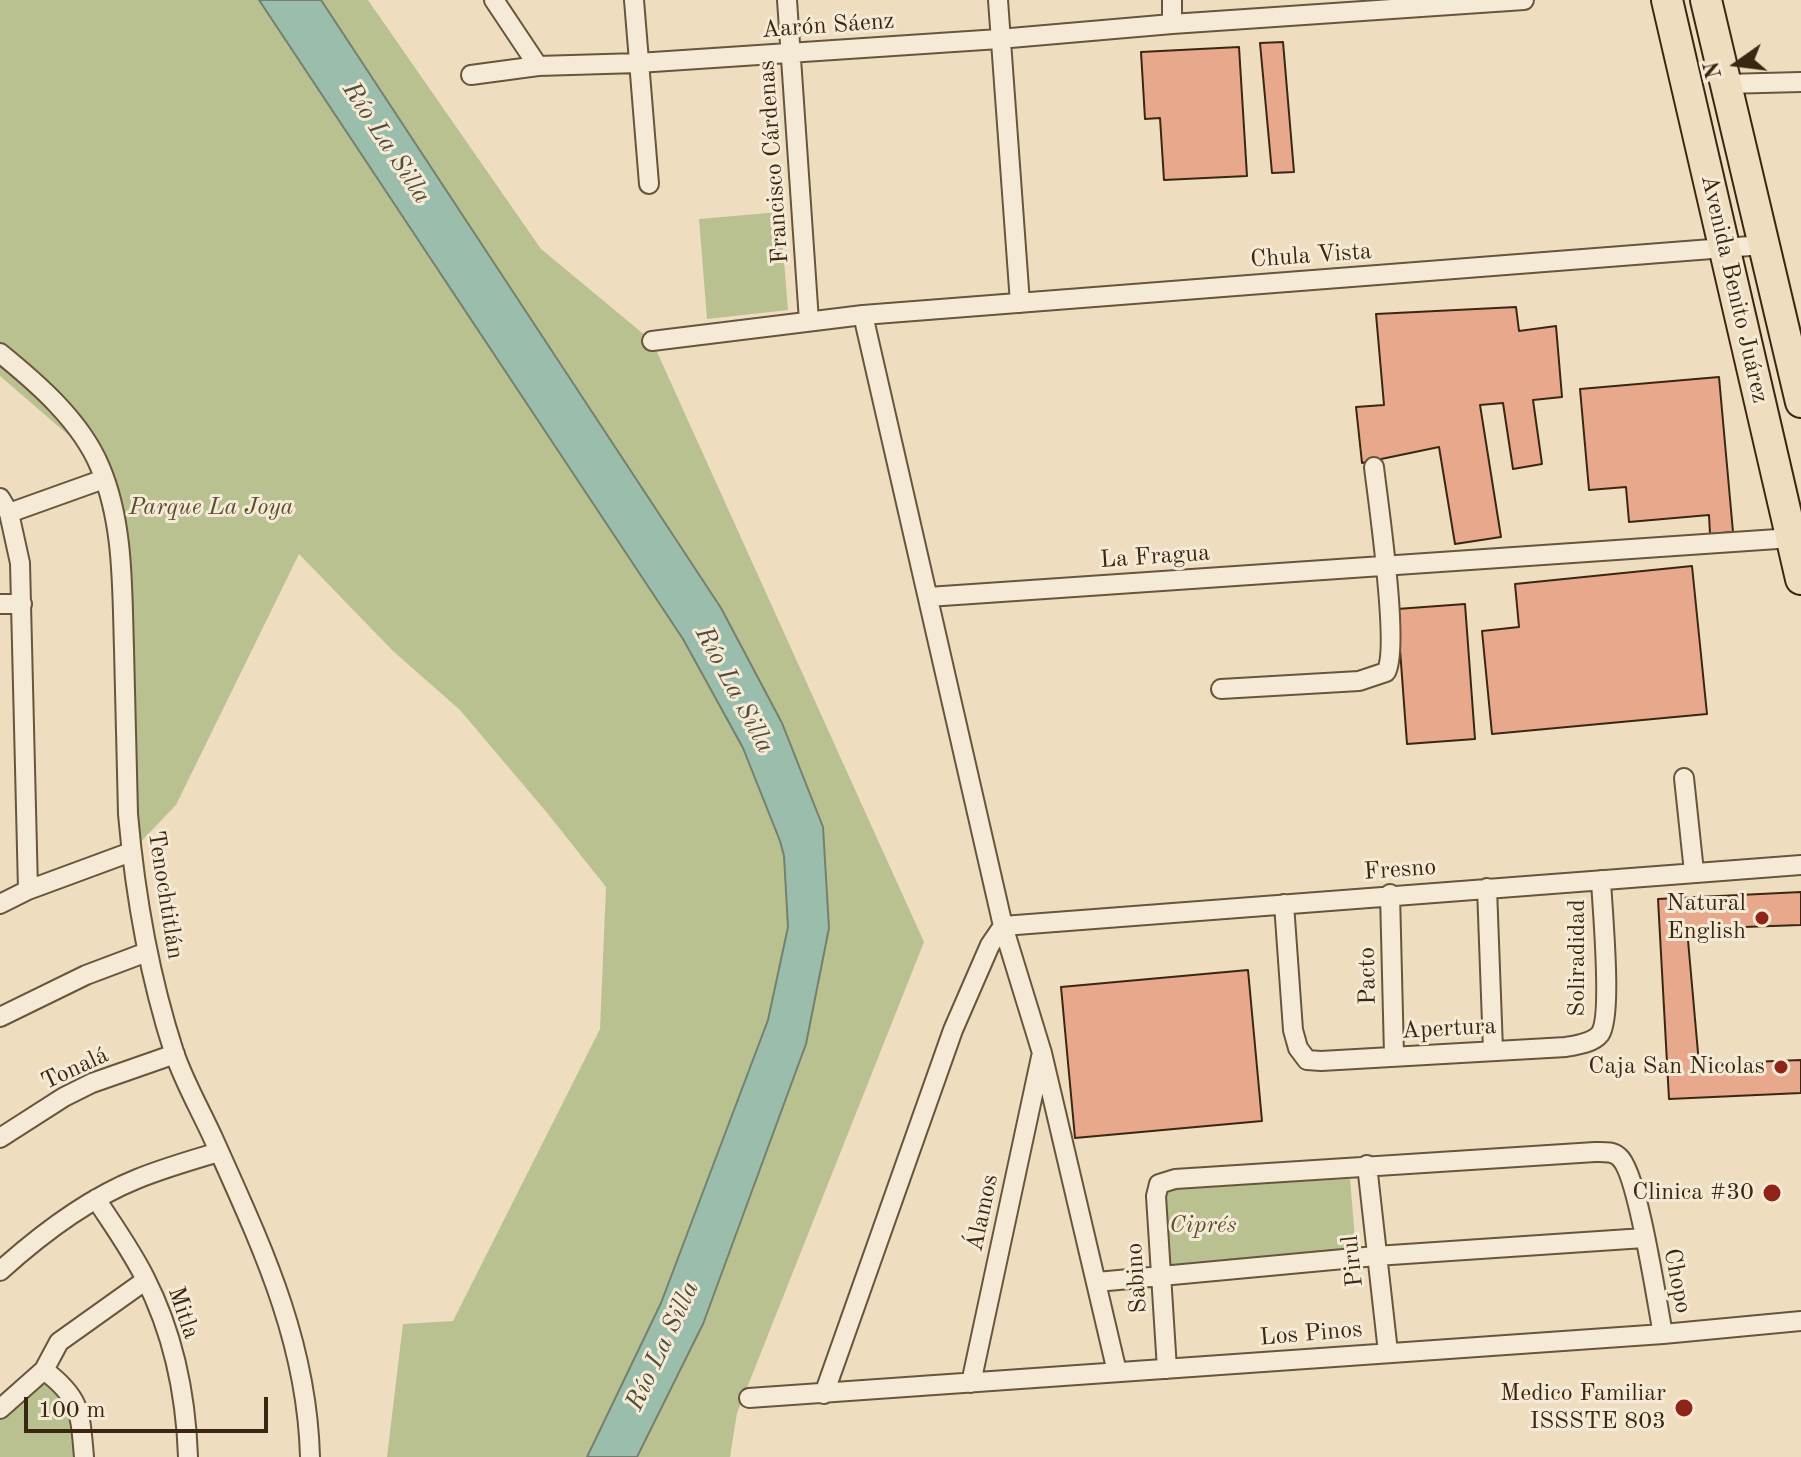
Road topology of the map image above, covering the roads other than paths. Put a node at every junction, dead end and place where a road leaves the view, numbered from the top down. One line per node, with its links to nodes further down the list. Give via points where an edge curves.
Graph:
1 (494, 0): 13 (street)
2 (634, 0): 12 (street)
3 (787, 0): 11 (street, Francisco Cárdenas)
4 (998, 0): 10 (street)
5 (1172, 0): 9 (street)
6 (1524, 0): 9 (street, Aarón Sáenz)
7 (1667, 0): 19 (main road, Avenida Benito Juárez)
8 (1706, 0): 16 (main road, Avenida Benito Juárez)
9 (1172, 24): 10 (street, Aarón Sáenz)
10 (999, 39): 11 (street, Aarón Sáenz); 20 (street)
11 (790, 53): 12 (street, Aarón Sáenz); 22 (street, Francisco Cárdenas)
12 (638, 63): 13 (street, Aarón Sáenz); 17 (street)
13 (538, 66): 14 (street, Aarón Sáenz)
14 (471, 75)
15 (1801, 82): 16 (street)
16 (1725, 84): 18 (main road, Avenida Benito Juárez)
17 (649, 184)
18 (1763, 245): 19 (street, Chula Vista); 25 (main road, Avenida Benito Juárez)
19 (1724, 248): 20 (street, Chula Vista); 29 (main road, Avenida Benito Juárez)
20 (1020, 303): 21 (street, Chula Vista)
21 (863, 315): 22 (street); 32 (street)
22 (809, 321): 23 (street)
23 (652, 341)
24 (0, 353): 27 (street, Tenochtitlán, via 62,412)
25 (1799, 383)
26 (1374, 467): 30 (street)
27 (104, 479): 28 (street); 37 (street, Tenochtitlán, via 120,554)
28 (4, 505): 34 (street, via 18,550)
29 (1792, 538): 30 (street, La Fragua); 31 (main road, Avenida Benito Juárez)
30 (1386, 565): 32 (street, La Fragua); 35 (street, via 1392,648 1386,672 1359,681)
31 (1801, 579)
32 (928, 597): 46 (street)
33 (0, 604): 34 (street)
34 (22, 604): 42 (street)
35 (1221, 689)
36 (1684, 778): 39 (street)
37 (131, 852): 42 (street); 47 (street, Tenochtitlán)
38 (1801, 865): 39 (street, Fresno)
39 (1694, 872): 40 (street, Fresno)
40 (1601, 880): 41 (street, Fresno); 49 (street, Soliradidad, via 1606,998)
41 (1487, 888): 43 (street, Fresno); 50 (street)
42 (28, 890): 44 (street)
43 (1390, 894): 45 (street, Fresno); 53 (street, Pacto)
44 (0, 904)
45 (1284, 904): 46 (street, Fresno); 53 (street, Apertura, via 1293,1030 1301,1054 1312,1061)
46 (1003, 926): 51 (street); 71 (street, via 953,1030)
47 (147, 952): 48 (street, via 73,980); 52 (street, Tenochtitlán)
48 (0, 1017)
49 (1599, 1036): 50 (street, Apertura, via 1566,1047)
50 (1493, 1050): 53 (street, Apertura)
51 (1042, 1053): 63 (street); 70 (street, Álamos)
52 (175, 1054): 54 (street, Tonalá, via 92,1083); 55 (street, Tenochtitlán)
53 (1394, 1055)
54 (0, 1138)
55 (219, 1152): 57 (street, via 136,1179); 76 (street, Tenochtitlán, via 289,1321 305,1386)
56 (1367, 1165): 58 (street, via 1614,1153 1628,1172); 59 (street, Pirul); 61 (street, Sabino, via 1159,1184)
57 (96, 1199): 60 (street); 62 (street, Mitla)
58 (1644, 1238): 59 (street); 65 (street, Chopo)
59 (1376, 1256): 61 (street); 66 (street, Pirul)
60 (0, 1271)
61 (1162, 1275): 63 (street); 67 (street, Sabino)
62 (146, 1280): 68 (street, via 59,1342); 75 (street, Mitla, via 183,1397)
63 (1097, 1282): 69 (street)
64 (1801, 1321): 65 (street, Los Pinos)
65 (1663, 1334): 66 (street, Los Pinos)
66 (1388, 1352): 67 (street, Los Pinos)
67 (1167, 1369): 69 (street, Los Pinos)
68 (44, 1370): 73 (street); 74 (street, via 74,1399)
69 (1117, 1372): 70 (street, Los Pinos)
70 (971, 1383): 71 (street, Los Pinos)
71 (824, 1394): 72 (street, Los Pinos)
72 (749, 1398)
73 (0, 1409)
74 (84, 1457)
75 (188, 1457)
76 (310, 1457)

